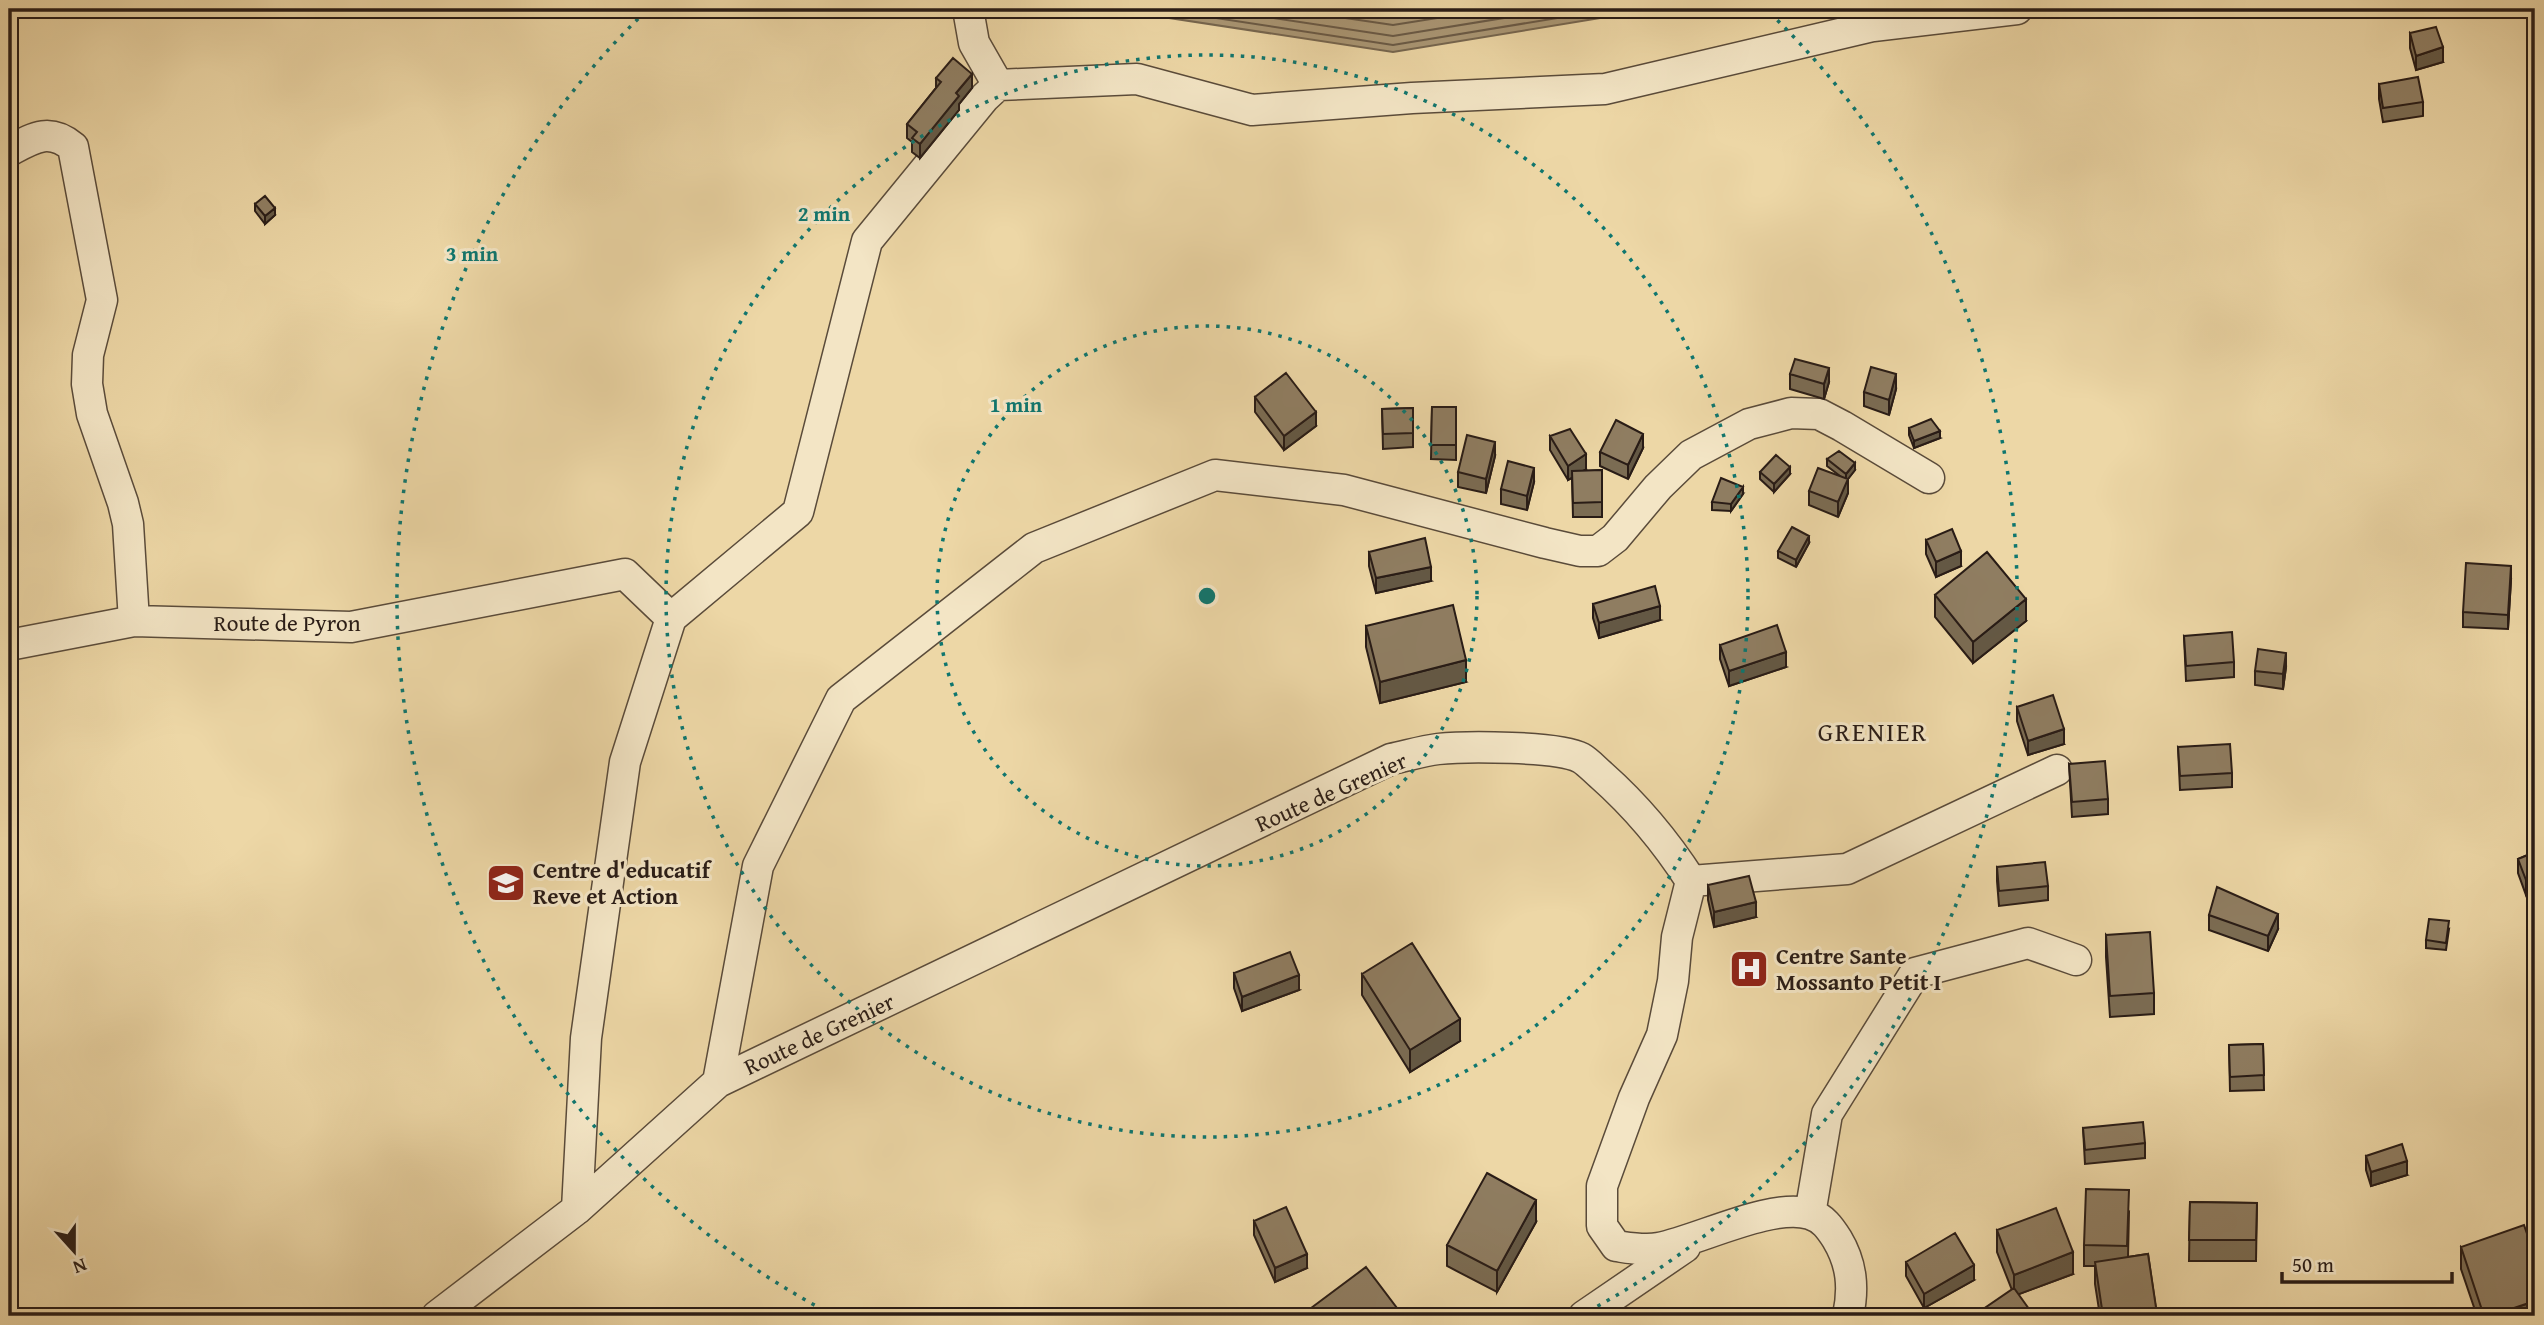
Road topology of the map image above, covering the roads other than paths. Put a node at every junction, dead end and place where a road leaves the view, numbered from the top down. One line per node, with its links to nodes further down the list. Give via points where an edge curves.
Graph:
1 (968, 9): 3 (street, via 974,43)
2 (2017, 9): 3 (street, via 1873,26 1605,89 1252,110 1137,79)
3 (998, 85): 6 (street, via 867,241 798,512)
4 (9, 151): 7 (street, via 38,136 61,137 73,147 102,300 88,355 87,384 92,414 128,524)
5 (1929, 478): 12 (street, via 1819,414 1791,413 1749,424 1691,455 1598,551 1545,543 1344,490 1215,475 1034,548 841,699 758,866)
6 (671, 618): 7 (street, Route de Pyron, via 625,574 351,627); 13 (street, via 625,762 586,1038)
7 (134, 621): 8 (street, Route de Pyron)
8 (9, 645)
9 (2057, 770): 10 (street, via 1847,869)
10 (1692, 881): 12 (street, Route de Grenier, via 1648,823 1581,758 1553,750 1438,749 1391,759); 15 (street, via 1677,937 1662,1035 1602,1186 1602,1226 1616,1246 1636,1249)
11 (2076, 960): 14 (street, via 2028,943 1915,972 1827,1114)
12 (718, 1082): 13 (street, Route de Grenier)
13 (577, 1209): 16 (street, Route de Grenier)
14 (1810, 1214): 15 (street, via 1777,1212); 18 (street, via 1828,1225 1847,1255 1853,1292)
15 (1703, 1236): 17 (street)
16 (436, 1316)
17 (1584, 1316)
18 (1848, 1316)

